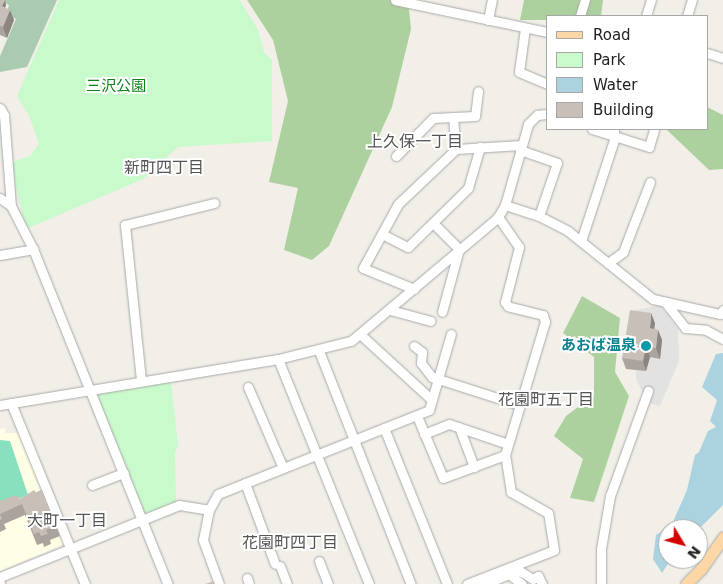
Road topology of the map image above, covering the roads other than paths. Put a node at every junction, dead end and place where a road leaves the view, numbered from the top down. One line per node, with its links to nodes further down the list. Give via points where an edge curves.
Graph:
1 (396, 0): 9 (street)
2 (492, 0): 9 (street)
3 (585, 0): 6 (street)
4 (651, 0): 7 (street)
5 (692, 0): 8 (street)
6 (580, 15)
7 (646, 15)
8 (687, 15)
9 (488, 20): 10 (street)
10 (525, 28): 11 (street); 14 (street, via 519,72)
11 (546, 32)
12 (708, 53): 13 (street)
13 (723, 58)
14 (546, 84)
15 (478, 91): 18 (street, via 475,116)
16 (0, 108): 29 (street, via 4,115)
17 (546, 111): 22 (street, via 528,124)
18 (453, 117): 24 (street); 25 (street, via 433,118)
19 (599, 130): 21 (street)
20 (654, 130): 21 (street, via 649,147)
21 (614, 132): 35 (street)
22 (520, 147): 23 (street); 30 (street); 31 (street, via 557,163)
23 (480, 148): 24 (street); 33 (street, via 468,188)
24 (456, 149): 34 (street, via 398,204)
25 (396, 156)
26 (650, 182): 39 (street, via 623,252)
27 (0, 198): 29 (street)
28 (214, 203): 53 (street, via 125,225)
29 (11, 206): 36 (street)
30 (506, 206): 31 (street); 32 (street)
31 (539, 216): 35 (street)
32 (498, 217): 37 (street); 60 (street, via 520,247 505,302 508,306 543,315 545,322)
33 (432, 223): 34 (street, via 408,247); 37 (street)
34 (382, 234): 40 (street, via 363,268)
35 (581, 241): 39 (street)
36 (33, 249): 38 (street); 55 (street)
37 (459, 249): 40 (street); 44 (street)
38 (0, 255)
39 (608, 263): 41 (street, via 644,295)
40 (414, 289): 42 (street)
41 (665, 302): 43 (street, via 720,314); 48 (street, via 685,328 706,330)
42 (390, 310): 45 (street); 47 (street)
43 (723, 310)
44 (442, 312)
45 (431, 321)
46 (451, 334): 52 (street)
47 (361, 335): 50 (street); 57 (street)
48 (723, 339)
49 (414, 346): 52 (street, via 422,352 421,363)
50 (319, 351): 51 (street); 65 (street)
51 (278, 358): 53 (street); 67 (street)
52 (437, 378): 57 (street); 60 (street)
53 (140, 380): 55 (street)
54 (248, 387): 70 (street)
55 (88, 390): 58 (street); 71 (street)
56 (648, 391): 94 (street, via 610,496 600,548)
57 (432, 400): 61 (street, via 429,410)
58 (11, 403): 59 (street); 77 (street)
59 (0, 405)
60 (519, 405): 66 (street)
61 (417, 416): 63 (street); 64 (street)
62 (458, 427): 64 (street, via 449,424); 66 (street); 69 (street)
63 (384, 428): 65 (street); 89 (street)
64 (424, 434): 69 (street, via 443,478)
65 (355, 440): 67 (street); 88 (street)
66 (508, 444): 68 (street)
67 (318, 454): 70 (street); 87 (street)
68 (505, 455): 69 (street); 90 (street, via 511,492 548,513 554,550)
69 (474, 467)
70 (283, 468): 72 (street)
71 (124, 473): 73 (street); 75 (street)
72 (245, 483): 74 (street, via 218,494); 85 (street)
73 (92, 485)
74 (209, 510): 75 (street, via 179,506); 84 (street, via 203,540)
75 (143, 520): 77 (street); 83 (street)
76 (723, 537): 95 (main road, via 701,569)
77 (70, 549): 80 (street); 82 (street)
78 (319, 561): 86 (street)
79 (509, 574): 81 (street); 92 (street); 93 (street, via 520,571 533,579 538,576)
80 (0, 576)
81 (499, 581): 91 (street)
82 (85, 584)
83 (168, 584)
84 (219, 584)
85 (286, 584)
86 (328, 584)
87 (369, 584)
88 (411, 584)
89 (447, 584)
90 (467, 584)
91 (485, 584)
92 (522, 584)
93 (542, 584)
94 (601, 584)
95 (686, 584)

